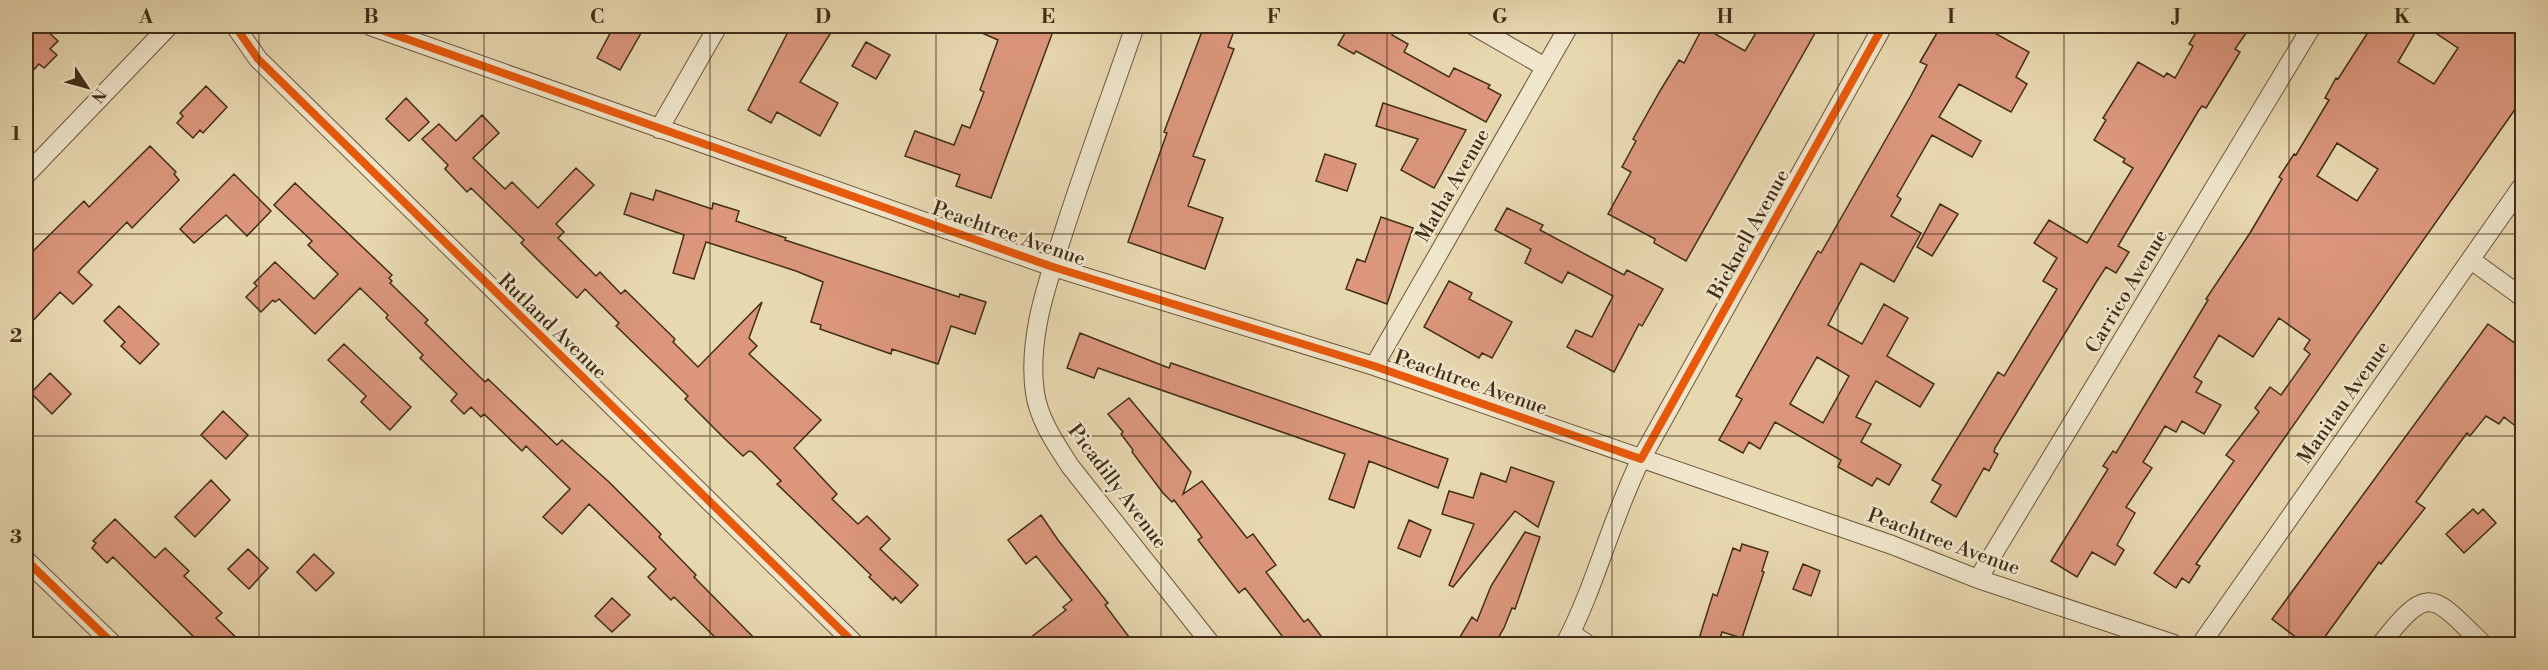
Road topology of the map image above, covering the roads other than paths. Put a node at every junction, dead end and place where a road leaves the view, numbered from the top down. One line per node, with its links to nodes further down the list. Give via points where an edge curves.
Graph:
1 (169, 26): 12 (street)
2 (235, 26): 23 (street, Rutland Avenue, via 258,59)
3 (370, 26): 11 (street, Peachtree Avenue)
4 (718, 26): 11 (street)
5 (1135, 26): 15 (street, Picadilly Avenue)
6 (1474, 26): 10 (street)
7 (1569, 26): 10 (street, Matha Avenue)
8 (1883, 26): 18 (street, Bicknell Avenue)
9 (2312, 26): 20 (street, Carrico Avenue)
10 (1545, 67): 17 (street, Matha Avenue)
11 (659, 129): 15 (street, Peachtree Avenue)
12 (26, 175)
13 (2523, 186): 14 (street, Manitau Avenue)
14 (2470, 260): 16 (street); 27 (street, Manitau Avenue)
15 (1053, 267): 17 (street, Peachtree Avenue); 24 (street, Picadilly Avenue, via 1041,306 1033,361 1039,411 1071,466)
16 (2523, 297)
17 (1374, 366): 18 (street, Peachtree Avenue)
18 (1641, 459): 20 (street, Peachtree Avenue, via 1892,545); 21 (street, Bicknell Avenue)
19 (26, 560): 22 (street)
20 (1978, 579): 26 (street, Peachtree Avenue)
21 (1568, 639): 25 (street)
22 (113, 645)
23 (855, 645)
24 (1211, 645)
25 (1587, 645)
26 (2174, 645)
27 (2201, 645)
28 (2382, 645): 29 (street, via 2414,605 2426,602 2447,609)
29 (2483, 645)

